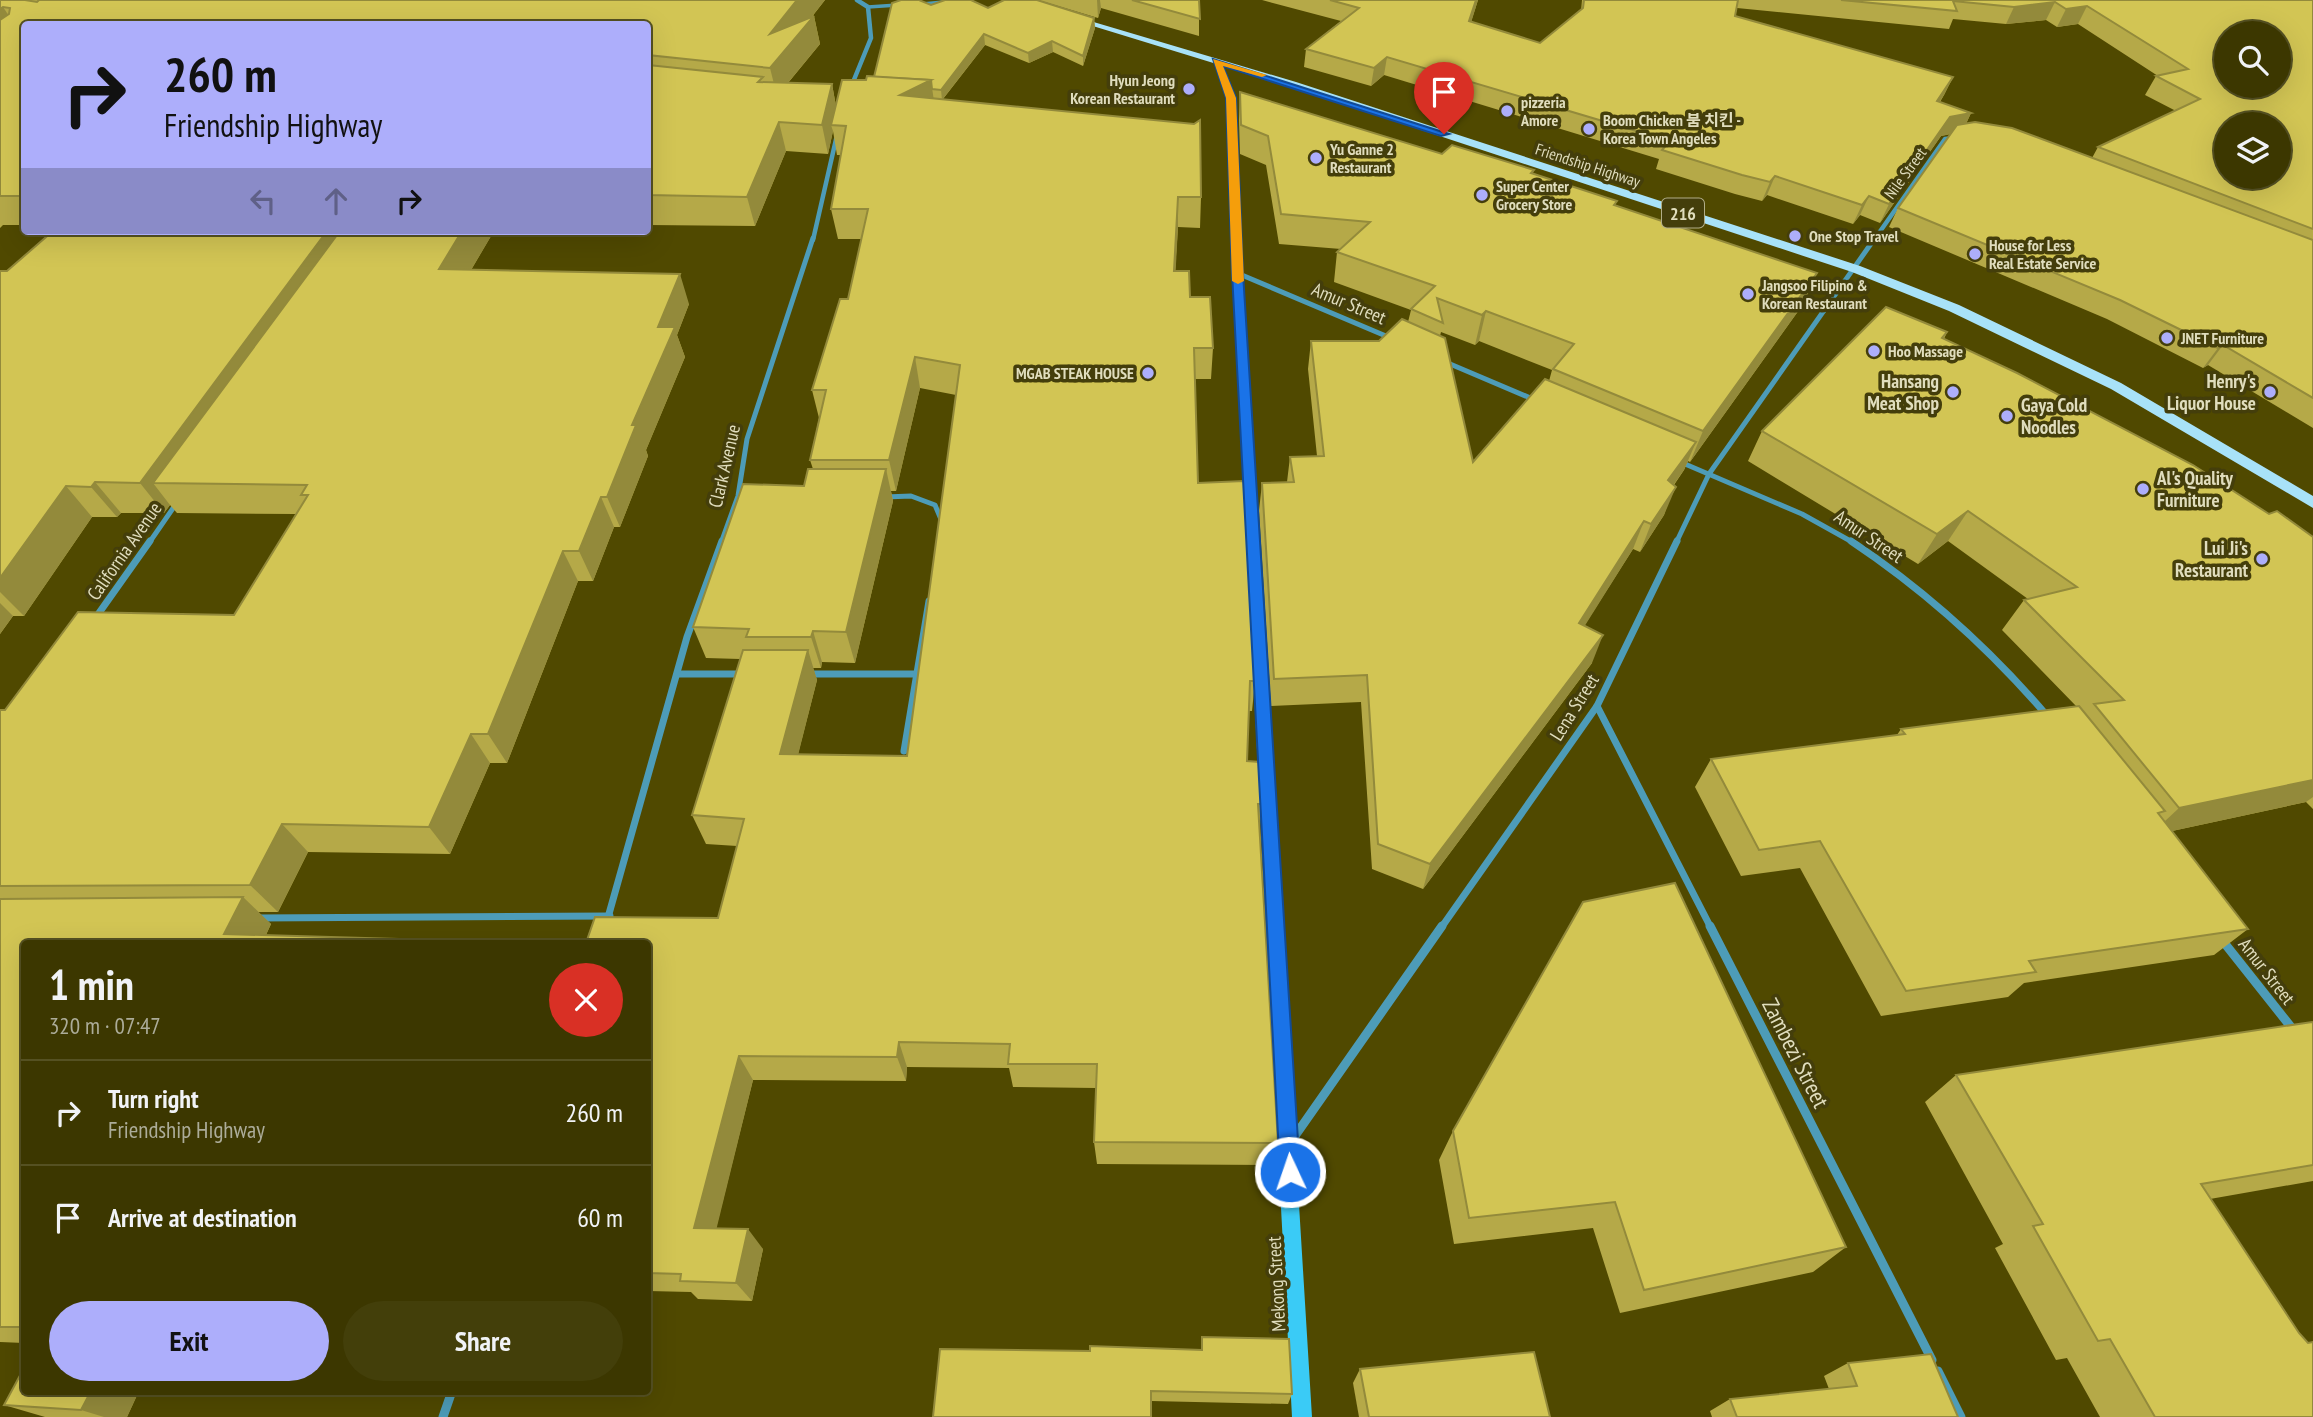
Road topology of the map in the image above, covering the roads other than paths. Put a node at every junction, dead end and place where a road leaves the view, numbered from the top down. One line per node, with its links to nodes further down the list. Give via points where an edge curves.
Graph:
1 (857, 0): 5 (street)
2 (949, 2): 4 (lane)
3 (909, 4): 5 (lane)
4 (922, 4)
5 (868, 7): 8 (street, via 870,38)
6 (1064, 14): 7 (main road, Friendship Highway / 216)
7 (1216, 61): 11 (main road, Friendship Highway / 216); 12 (street, Mekong Street, via 1231,98)
8 (847, 99)
9 (840, 121): 19 (street, Clark Avenue, via 812,242 747,439)
10 (1966, 136): 11 (street, Nile Street, via 1945,139)
11 (1856, 269): 17 (street, Lena Street); 22 (main road, Friendship Highway / 216, via 1954,308 2116,386)
12 (1237, 273): 13 (street, Amur Street); 38 (street, Mekong Street)
13 (1403, 344)
14 (1429, 354): 15 (street)
15 (1544, 404)
16 (1671, 458): 17 (street, Amur Street)
17 (1709, 474): 30 (street, Lena Street); 31 (street, Amur Street, via 1820,523 1906,580 1975,638)
18 (185, 491): 25 (street, California Avenue)
19 (738, 496): 20 (street); 26 (street, Clark Avenue)
20 (752, 496)
21 (876, 497): 23 (street, via 911,496 935,505 943,522)
22 (2313, 503)
23 (941, 535)
24 (929, 598): 29 (street)
25 (89, 627)
26 (678, 674): 27 (street); 33 (street, Clark Avenue)
27 (748, 674)
28 (804, 674): 29 (street)
29 (915, 674): 32 (street)
30 (1597, 706): 38 (street, Lena Street); 42 (street, Zambezi Street)
31 (2057, 728)
32 (904, 751)
33 (610, 916): 34 (street); 36 (street, Clark Avenue)
34 (249, 918)
35 (2220, 937): 37 (street, Amur Street)
36 (602, 940)
37 (2305, 1044)
38 (1289, 1145): 41 (street, Mekong Street)
39 (451, 1395): 40 (street)
40 (443, 1417)
41 (1302, 1417)
42 (1961, 1417)

